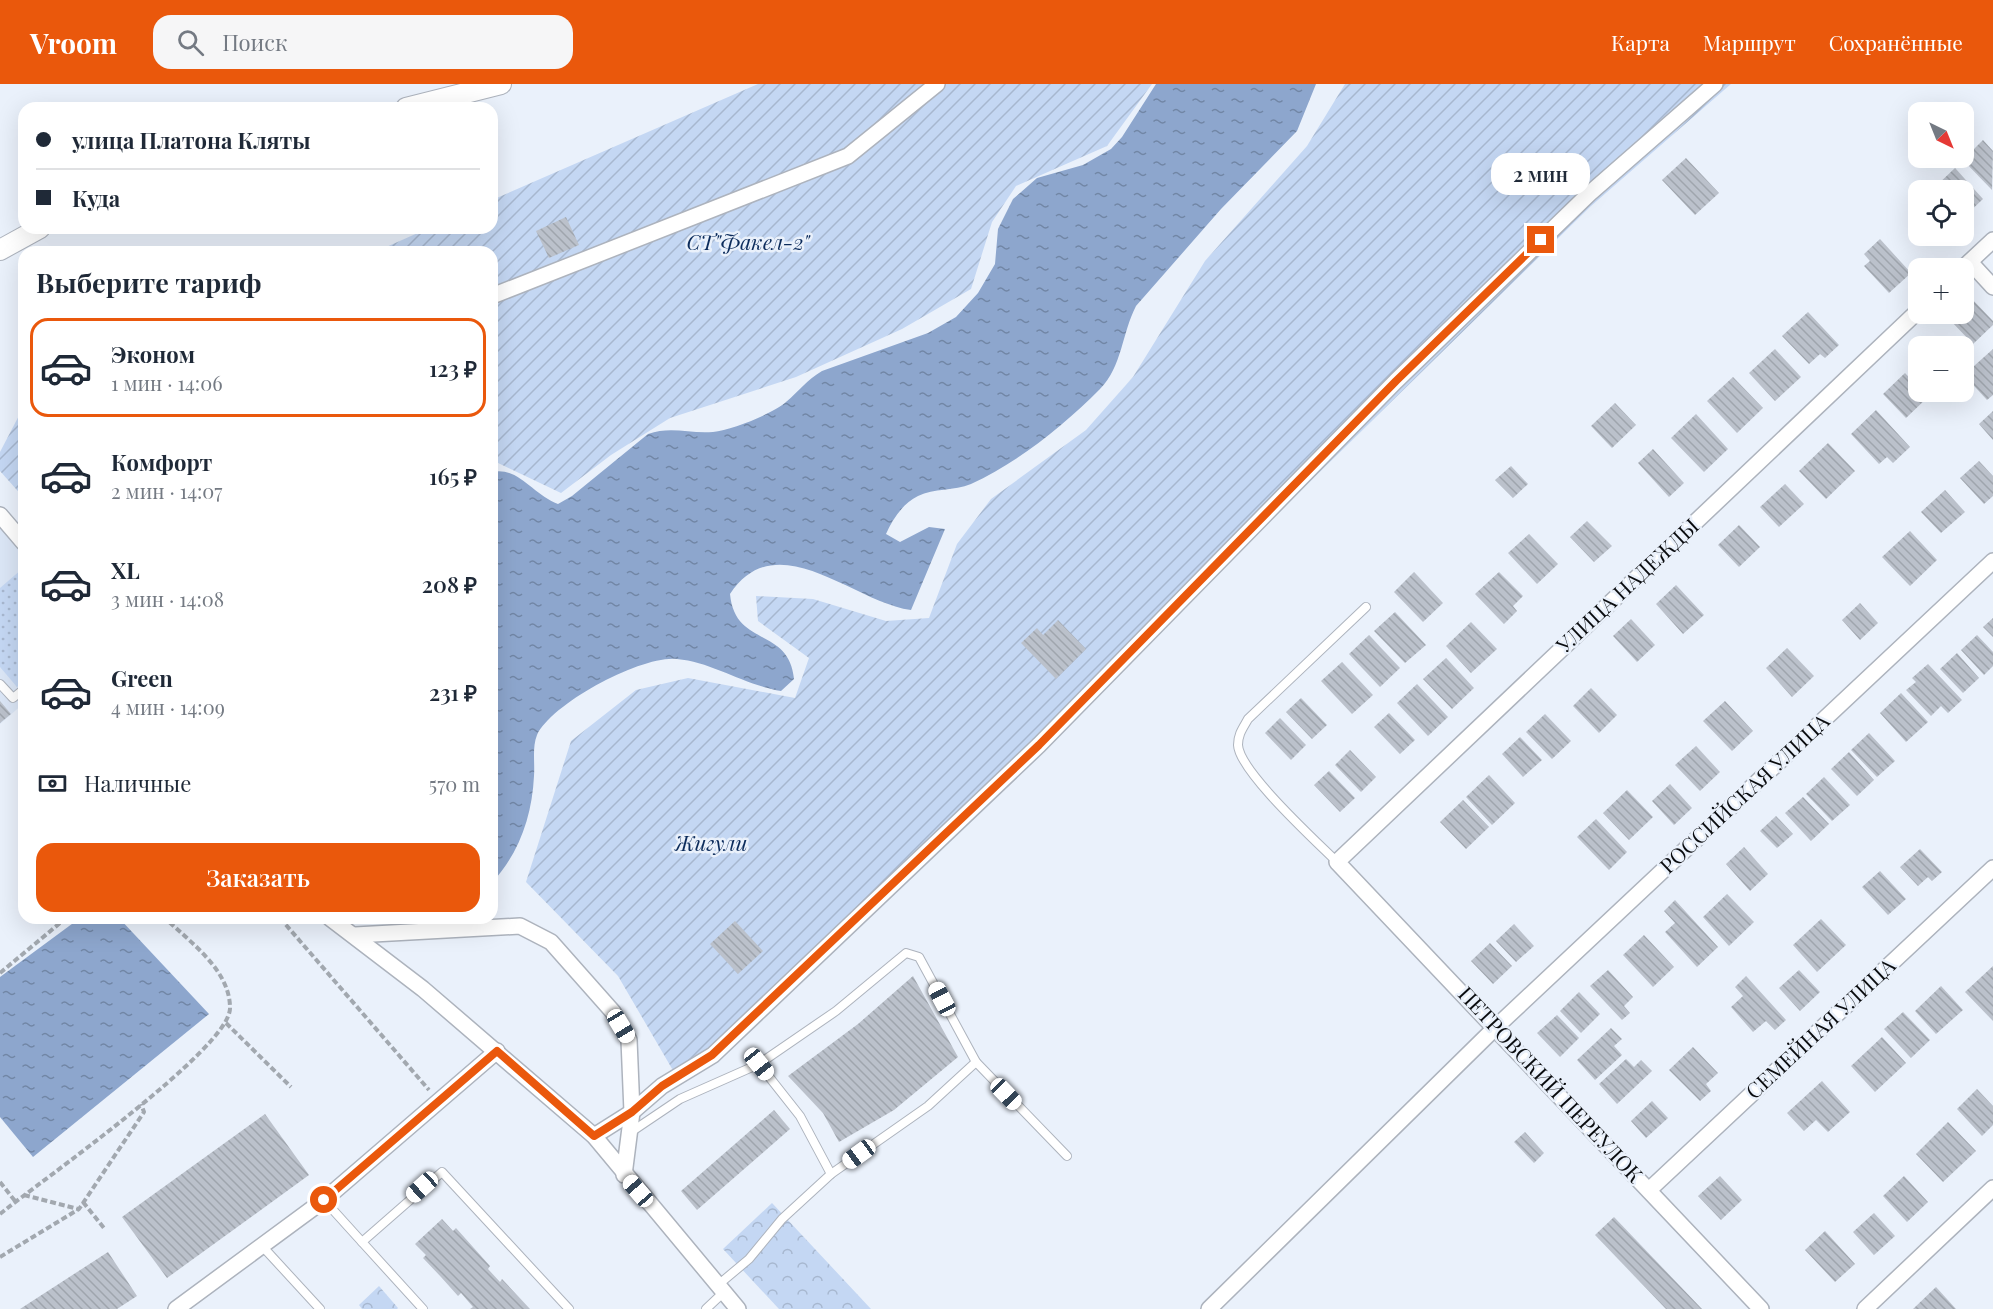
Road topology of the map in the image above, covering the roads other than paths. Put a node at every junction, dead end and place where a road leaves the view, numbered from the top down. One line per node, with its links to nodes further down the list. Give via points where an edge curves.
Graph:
1 (501, 84): 4 (street)
2 (937, 84): 11 (street, via 848,156)
3 (1715, 84): 27 (street, via 1589,194 1396,381 1030,754 712,1055 662,1086)
4 (430, 102)
5 (29, 234): 7 (street)
6 (1993, 240): 8 (street)
7 (0, 250)
8 (1974, 258)
9 (1974, 272): 10 (street)
10 (1993, 287)
11 (498, 294)
12 (1908, 320): 19 (street, УЛИЦА НАДЕЖДЫ)
13 (0, 515): 14 (street)
14 (18, 536)
15 (1993, 561): 23 (street, РОССИЙСКАЯ УЛИЦА)
16 (1366, 607): 19 (lane, via 1248,719 1239,733 1242,760)
17 (0, 684): 18 (lane, via 13,698)
18 (18, 694)
19 (1337, 862): 23 (street, ПЕТРОВСКИЙ ПЕРЕУЛОК)
20 (1993, 868): 34 (street, СЕМЕЙНАЯ УЛИЦА)
21 (339, 924): 22 (street)
22 (355, 935): 24 (street); 27 (street, via 520,926 551,942 613,1012 629,1040)
23 (1496, 1027): 34 (street, ПЕТРОВСКИЙ ПЕРЕУЛОК); 45 (street, РОССИЙСКАЯ УЛИЦА)
24 (497, 1051): 29 (street); 35 (street)
25 (976, 1062): 26 (lane, via 919,957 906,953 836,1011); 30 (lane); 31 (lane, via 928,1106)
26 (759, 1064): 28 (lane, via 680,1099); 31 (lane, via 800,1116)
27 (632, 1112): 28 (street); 29 (street)
28 (631, 1132): 32 (street)
29 (594, 1136): 32 (street)
30 (1067, 1156)
31 (831, 1174): 38 (lane, via 782,1219)
32 (624, 1175): 38 (street)
33 (1993, 1188): 47 (street)
34 (1650, 1190): 46 (street, ПЕТРОВСКИЙ ПЕРЕУЛОК)
35 (324, 1200): 36 (lane); 37 (street)
36 (362, 1242): 41 (lane); 42 (lane, via 442,1172)
37 (263, 1246): 39 (street); 40 (lane)
38 (721, 1289): 43 (lane); 44 (street)
39 (176, 1309)
40 (320, 1309)
41 (423, 1309)
42 (569, 1309)
43 (706, 1309)
44 (738, 1309)
45 (1209, 1309)
46 (1761, 1309)
47 (1864, 1309)

